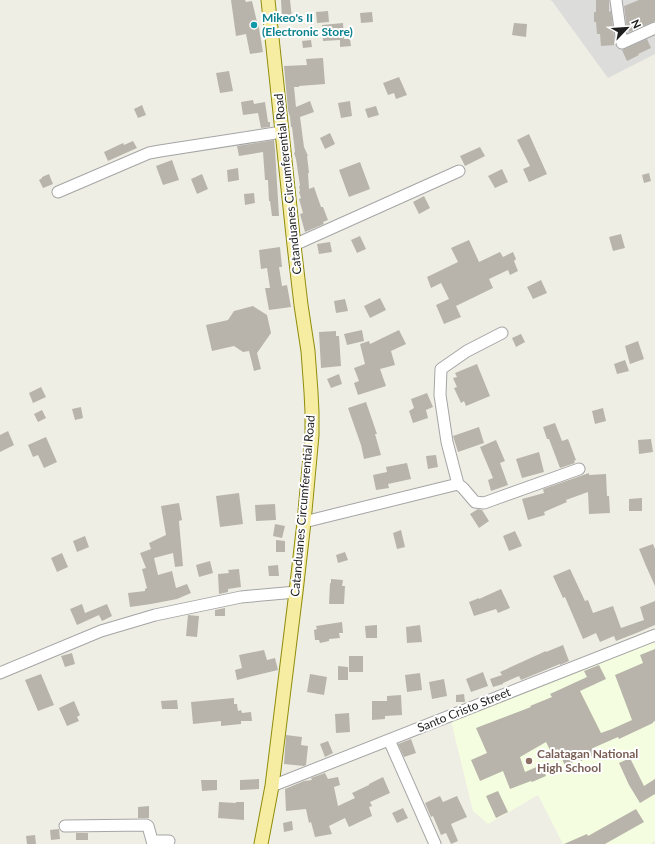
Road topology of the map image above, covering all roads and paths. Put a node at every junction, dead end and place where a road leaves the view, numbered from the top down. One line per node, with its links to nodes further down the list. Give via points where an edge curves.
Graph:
1 (268, 0): 4 (main road, Catanduanes Circumferential Road)
2 (619, 1): 3 (street, via 622,43)
3 (655, 28)
4 (282, 132): 6 (street, via 149,153); 7 (main road, Catanduanes Circumferential Road)
5 (459, 171): 7 (street)
6 (58, 192)
7 (294, 245): 11 (main road, Catanduanes Circumferential Road, via 311,392 312,435)
8 (502, 333): 10 (street, via 467,351 441,369 440,394 447,442)
9 (579, 469): 10 (street, via 484,503 475,502)
10 (458, 484): 11 (street)
11 (304, 522): 12 (main road, Catanduanes Circumferential Road)
12 (296, 592): 14 (street, via 241,597 155,615 101,631); 16 (main road, Catanduanes Circumferential Road)
13 (655, 635): 15 (street, Santo Cristo Street)
14 (0, 673)
15 (389, 740): 16 (street, Santo Cristo Street); 21 (street)
16 (272, 786): 20 (main road, Catanduanes Circumferential Road)
17 (65, 826): 19 (street, via 146,825)
18 (169, 841): 19 (street)
19 (153, 843)
20 (261, 844)
21 (436, 844)

